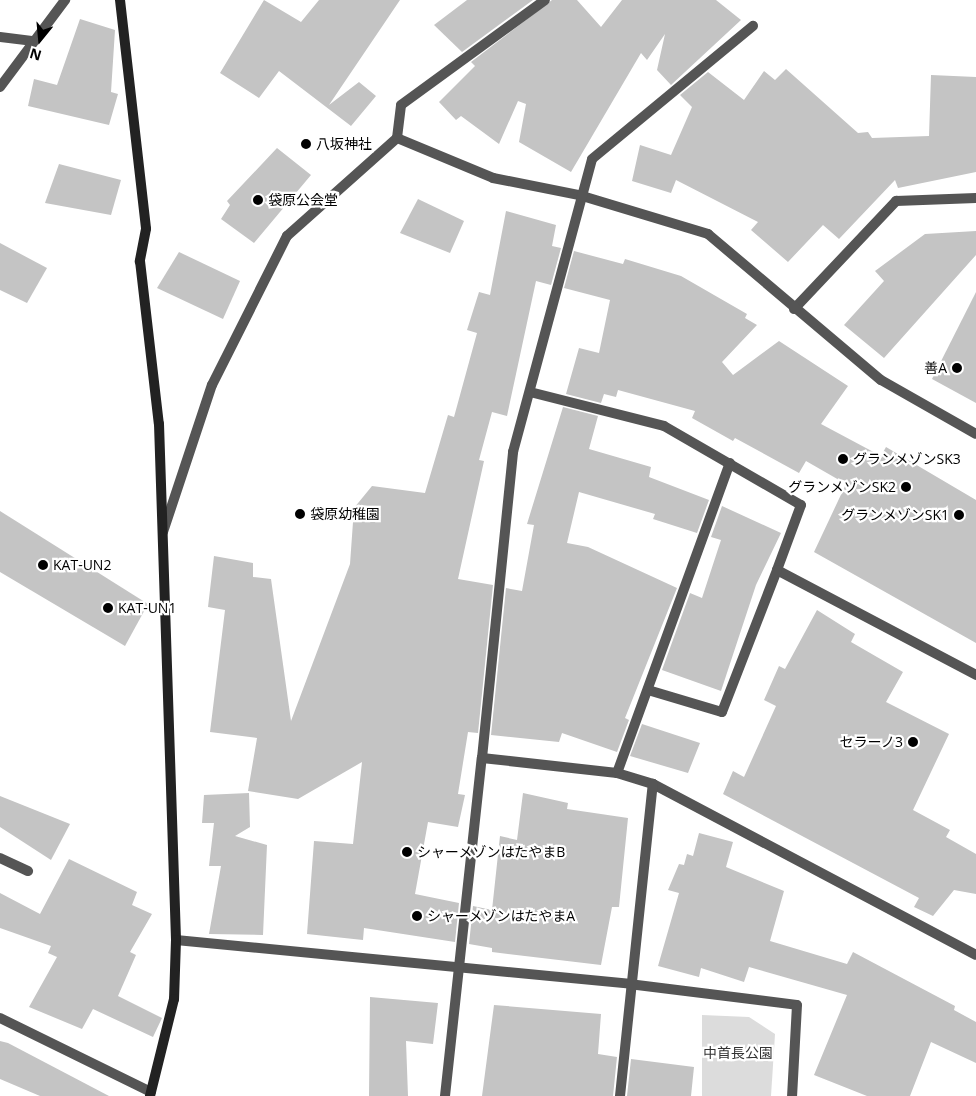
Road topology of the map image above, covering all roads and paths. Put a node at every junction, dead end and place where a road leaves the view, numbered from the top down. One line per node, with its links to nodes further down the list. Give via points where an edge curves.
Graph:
1 (65, 0): 6 (street)
2 (120, 0): 15 (street, via 146,229 140,261 159,424)
3 (545, 0): 8 (street, via 401,105)
4 (753, 26): 9 (street, via 592,158)
5 (0, 37): 6 (street)
6 (32, 40): 7 (street)
7 (0, 87)
8 (397, 138): 9 (street, via 493,178); 15 (street, via 287,236 212,385)
9 (580, 195): 11 (street, via 708,234); 12 (street)
10 (976, 198): 11 (street, via 896,201)
11 (794, 309): 13 (street, via 881,380)
12 (530, 392): 14 (street, via 664,426); 19 (street, via 513,452)
13 (976, 434)
14 (730, 463): 16 (street, via 801,505); 18 (street)
15 (163, 532): 24 (street)
16 (777, 570): 17 (street); 18 (street, via 722,712)
17 (976, 675)
18 (648, 690): 20 (street)
19 (482, 758): 20 (street); 26 (street)
20 (618, 773): 21 (street)
21 (652, 784): 25 (street); 27 (street)
22 (0, 858): 23 (street)
23 (28, 872)
24 (176, 940): 26 (street); 29 (street, via 174,999)
25 (976, 955)
26 (456, 969): 27 (street); 30 (street)
27 (628, 984): 31 (street); 32 (street, via 798,1005)
28 (0, 1018): 29 (street)
29 (150, 1094)
30 (445, 1096)
31 (620, 1096)
32 (792, 1096)

